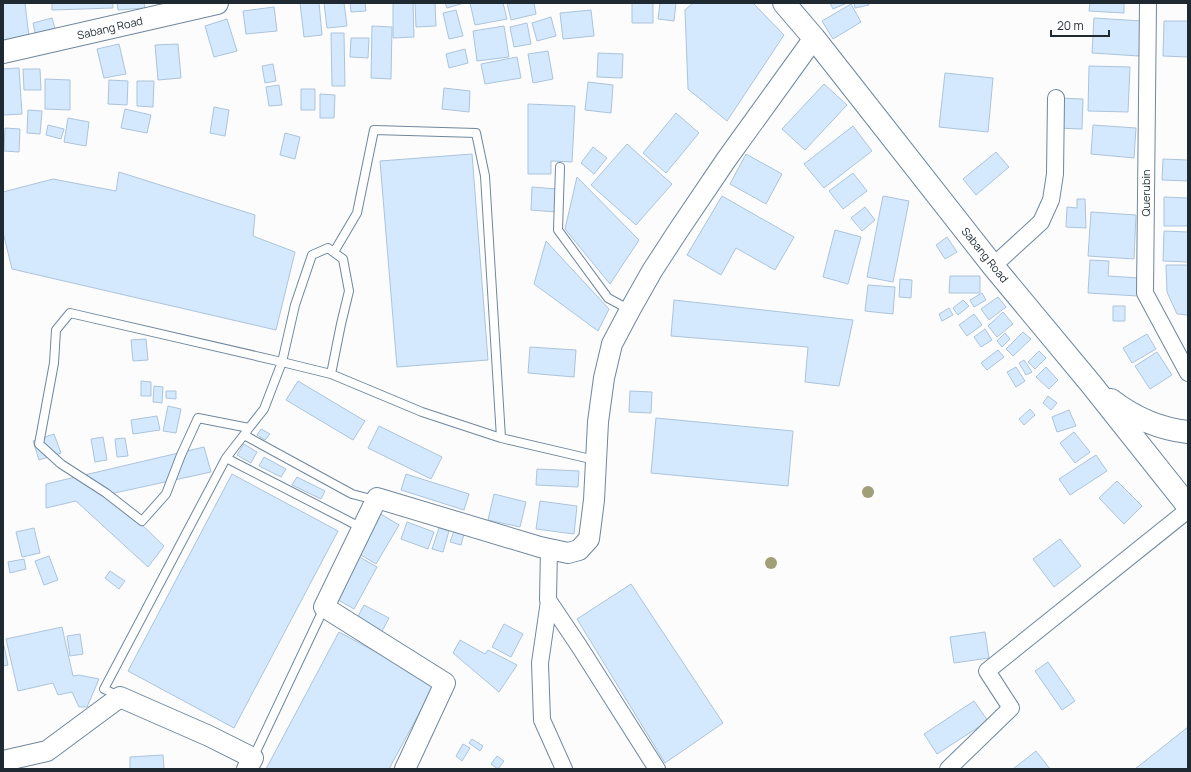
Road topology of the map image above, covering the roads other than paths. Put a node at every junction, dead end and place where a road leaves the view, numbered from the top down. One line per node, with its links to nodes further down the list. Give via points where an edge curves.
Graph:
1 (217, 3): 4 (main road, Sabang Road)
2 (784, 3): 5 (main road, Sabang Road)
3 (1148, 3): 13 (street, Querubin, via 1145,292)
4 (158, 10): 6 (main road, Sabang Road)
5 (814, 38): 10 (main road, Sabang Road); 11 (street, via 708,186 652,271)
6 (3, 52)
7 (1056, 98): 10 (street, via 1055,174 1051,200 1041,222)
8 (560, 167): 11 (lane, via 558,230 608,298)
9 (334, 252): 12 (lane, via 328,248 312,255 295,305); 14 (lane, via 343,259 349,291); 19 (lane, via 357,213 374,130 476,133 486,176)
10 (993, 266): 15 (main road, Sabang Road)
11 (630, 310): 21 (street, via 612,344 604,378)
12 (282, 362): 14 (lane); 16 (lane, via 264,409); 16 (lane, via 70,313 56,330 54,363 39,444 62,464 142,521 166,494 198,418 249,428)
13 (1188, 373)
14 (331, 374): 19 (lane, via 422,412)
15 (1091, 384): 17 (main road, via 1140,418); 23 (main road, Sabang Road)
16 (254, 422): 18 (lane)
17 (1188, 432)
18 (244, 435): 20 (lane); 22 (lane, via 352,494)
19 (501, 438): 21 (lane)
20 (226, 458): 25 (lane); 29 (lane, via 104,689)
21 (596, 460): 26 (street, via 594,500 588,539 579,550 568,553)
22 (376, 500): 25 (street); 26 (street, via 377,498)
23 (1188, 506)
24 (1188, 510): 35 (street, via 987,671 1011,708)
25 (362, 528): 28 (street)
26 (549, 549): 27 (street)
27 (549, 601): 33 (street, via 540,664 542,720); 34 (street)
28 (324, 607): 31 (lane); 32 (street, via 445,683)
29 (120, 697): 30 (street, via 47,751); 31 (street, via 209,736)
30 (3, 761)
31 (250, 764)
32 (405, 769)
33 (564, 769)
34 (657, 769)
35 (948, 769)

